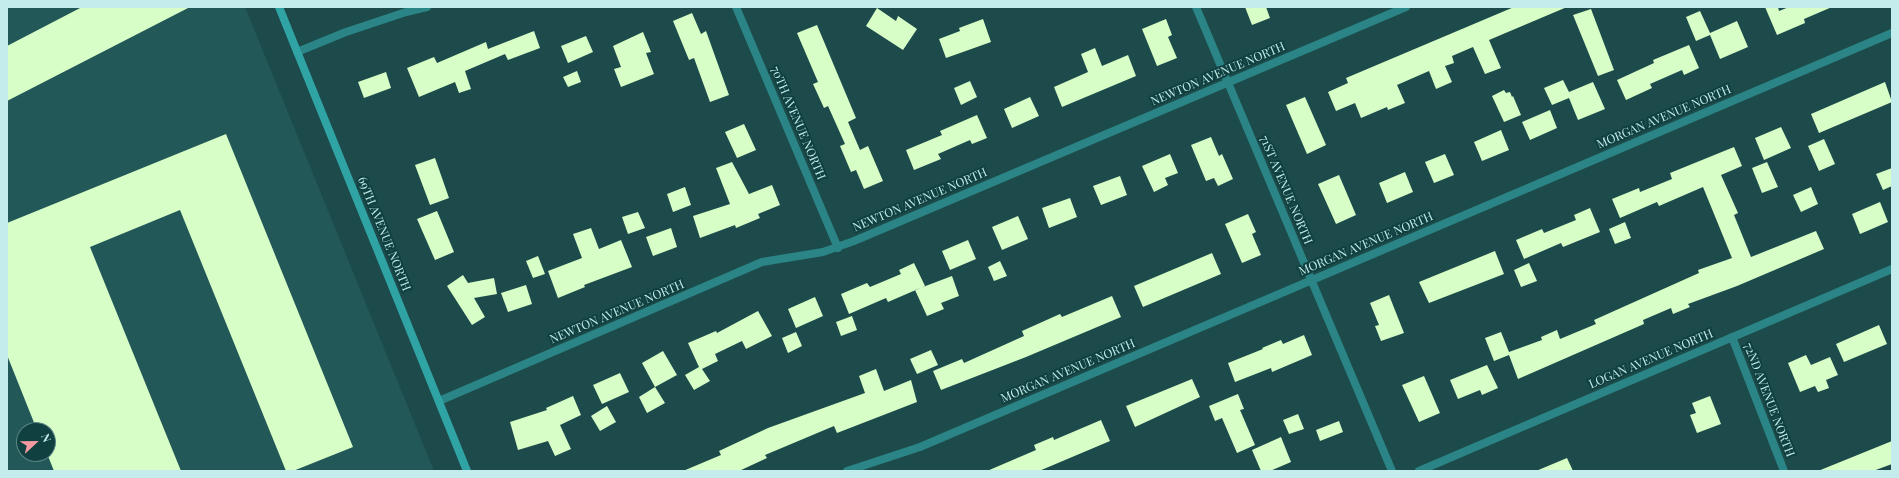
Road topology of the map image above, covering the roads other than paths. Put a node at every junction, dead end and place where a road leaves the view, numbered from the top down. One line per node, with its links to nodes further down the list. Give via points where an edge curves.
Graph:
1 (280, 7): 7 (street, 69TH AVENUE NORTH)
2 (427, 7): 7 (street, via 346,32)
3 (736, 7): 9 (street, 70TH AVENUE NORTH)
4 (1196, 7): 8 (street, 71ST AVENUE NORTH)
5 (1406, 7): 8 (street, NEWTON AVENUE NORTH)
6 (1892, 33): 11 (street, MORGAN AVENUE NORTH)
7 (298, 52): 13 (street, 69TH AVENUE NORTH)
8 (1227, 83): 9 (street, NEWTON AVENUE NORTH); 11 (street, 71ST AVENUE NORTH)
9 (838, 248): 13 (street, NEWTON AVENUE NORTH, via 762,262)
10 (1892, 269): 12 (street, LOGAN AVENUE NORTH)
11 (1312, 280): 15 (street, MORGAN AVENUE NORTH, via 920,447); 16 (street, 71ST AVENUE NORTH)
12 (1732, 337): 17 (street, LOGAN AVENUE NORTH); 18 (street, 72ND AVENUE NORTH)
13 (439, 401): 14 (street, 69TH AVENUE NORTH)
14 (467, 471)
15 (847, 471)
16 (1392, 471)
17 (1419, 471)
18 (1784, 471)

